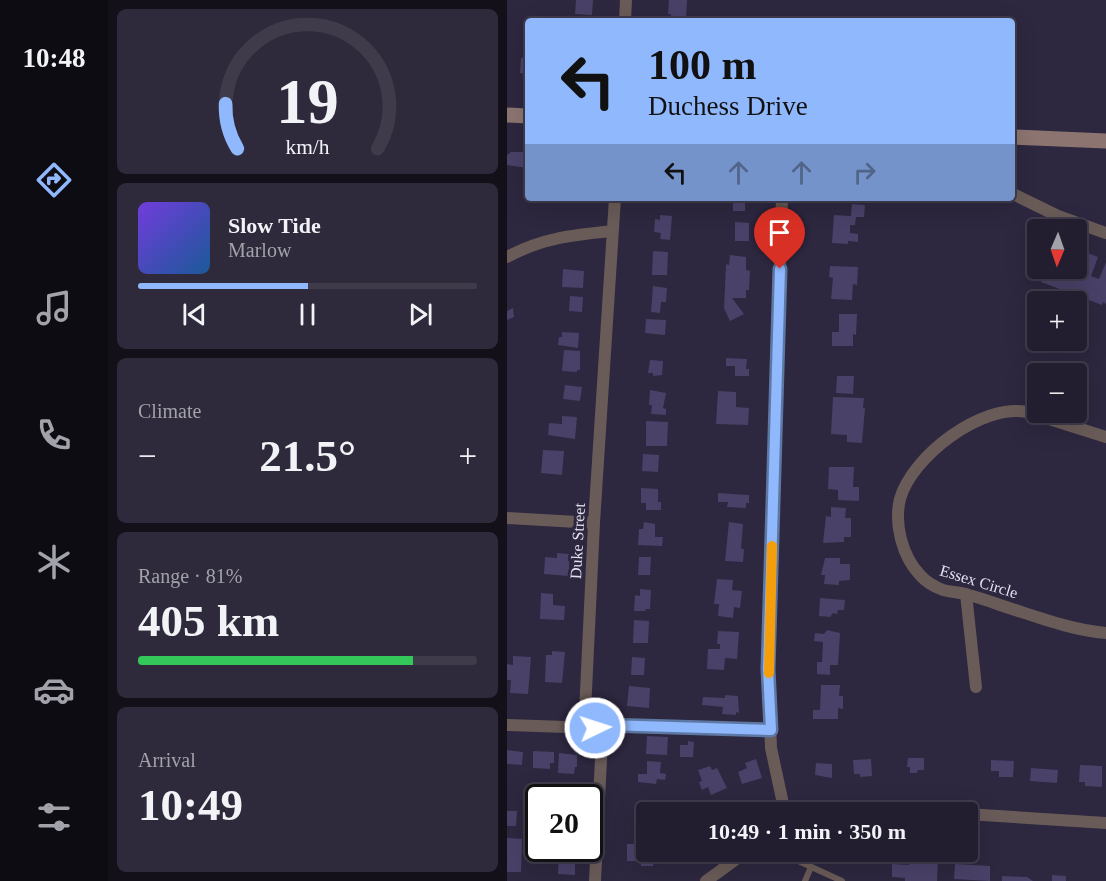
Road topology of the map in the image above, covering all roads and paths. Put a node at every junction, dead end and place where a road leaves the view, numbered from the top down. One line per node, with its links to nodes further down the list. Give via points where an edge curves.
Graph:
1 (626, 0): 2 (street)
2 (625, 18)
3 (507, 115): 4 (street)
4 (525, 116)
5 (1015, 137): 6 (street)
6 (1106, 141)
7 (1015, 195): 11 (street)
8 (615, 201): 10 (street, Duke Street)
9 (782, 201): 21 (street, via 768,669)
10 (612, 231): 12 (street, via 564,236); 15 (street, Duke Street)
11 (1106, 233)
12 (507, 257)
13 (1106, 437): 16 (street, Essex Circle, via 1027,412 1007,411 960,429 931,452 910,477 900,500 899,529 904,551 920,576 931,585)
14 (507, 518): 15 (street)
15 (594, 523): 20 (street, Duke Street, via 585,712)
16 (966, 594): 17 (street, Essex Circle, via 1068,626); 18 (street)
17 (1106, 633)
18 (977, 687)
19 (507, 725): 20 (street)
20 (595, 728): 21 (lane, via 606,725); 28 (street, Duke Street, via 602,739)
21 (771, 730): 22 (street)
22 (783, 802)
23 (978, 815): 24 (street)
24 (1106, 823)
25 (731, 862): 29 (street)
26 (800, 862): 27 (lane)
27 (811, 867): 30 (lane); 31 (lane)
28 (595, 881)
29 (705, 881)
30 (805, 881)
31 (842, 881)

